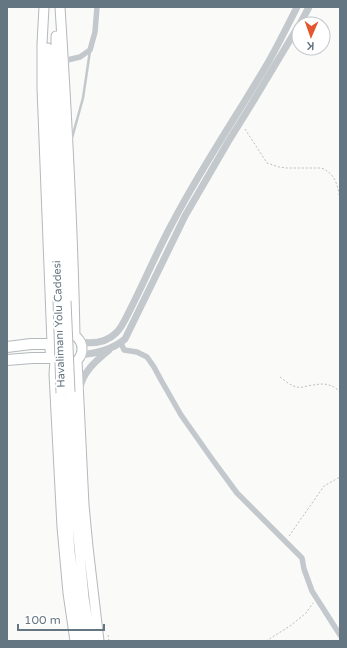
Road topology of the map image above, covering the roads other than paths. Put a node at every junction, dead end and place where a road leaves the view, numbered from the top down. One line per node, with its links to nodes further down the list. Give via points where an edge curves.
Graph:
1 (45, 7): 12 (highway, Havalimanı Yolu Caddesi); 14 (highway, via 42,88)
2 (56, 7): 12 (highway, Havalimanı Yolu Caddesi)
3 (60, 7): 10 (highway)
4 (97, 7): 9 (street, via 95,32)
5 (297, 7): 13 (street, via 269,60 166,234 141,289 117,332 102,342 92,343)
6 (309, 7): 7 (street)
7 (304, 16)
8 (291, 38): 15 (street, via 185,216)
9 (90, 50): 10 (street, via 80,57); 11 (lane)
10 (63, 61): 13 (highway)
11 (72, 138)
12 (62, 301): 21 (highway, Havalimanı Yolu Caddesi, bridge)
13 (77, 339): 14 (highway, via 68,334 61,334); 18 (highway, via 82,348)
14 (51, 343): 16 (highway); 19 (highway, via 50,352)
15 (121, 343): 17 (street); 22 (street, via 124,350 147,357 181,415 229,482 302,558 312,591)
16 (7, 348)
17 (111, 348): 18 (street); 21 (street, via 89,369 80,385)
18 (78, 358): 19 (highway, via 71,364 64,365); 21 (highway)
19 (54, 359): 20 (highway); 23 (highway, via 62,527)
20 (7, 360)
21 (70, 393): 24 (highway, Havalimanı Yolu Caddesi, via 67,510); 25 (highway, Havalimanı Yolu Caddesi, via 76,514); 26 (highway)
22 (340, 635)
23 (75, 641)
24 (82, 641)
25 (91, 641)
26 (99, 641)

